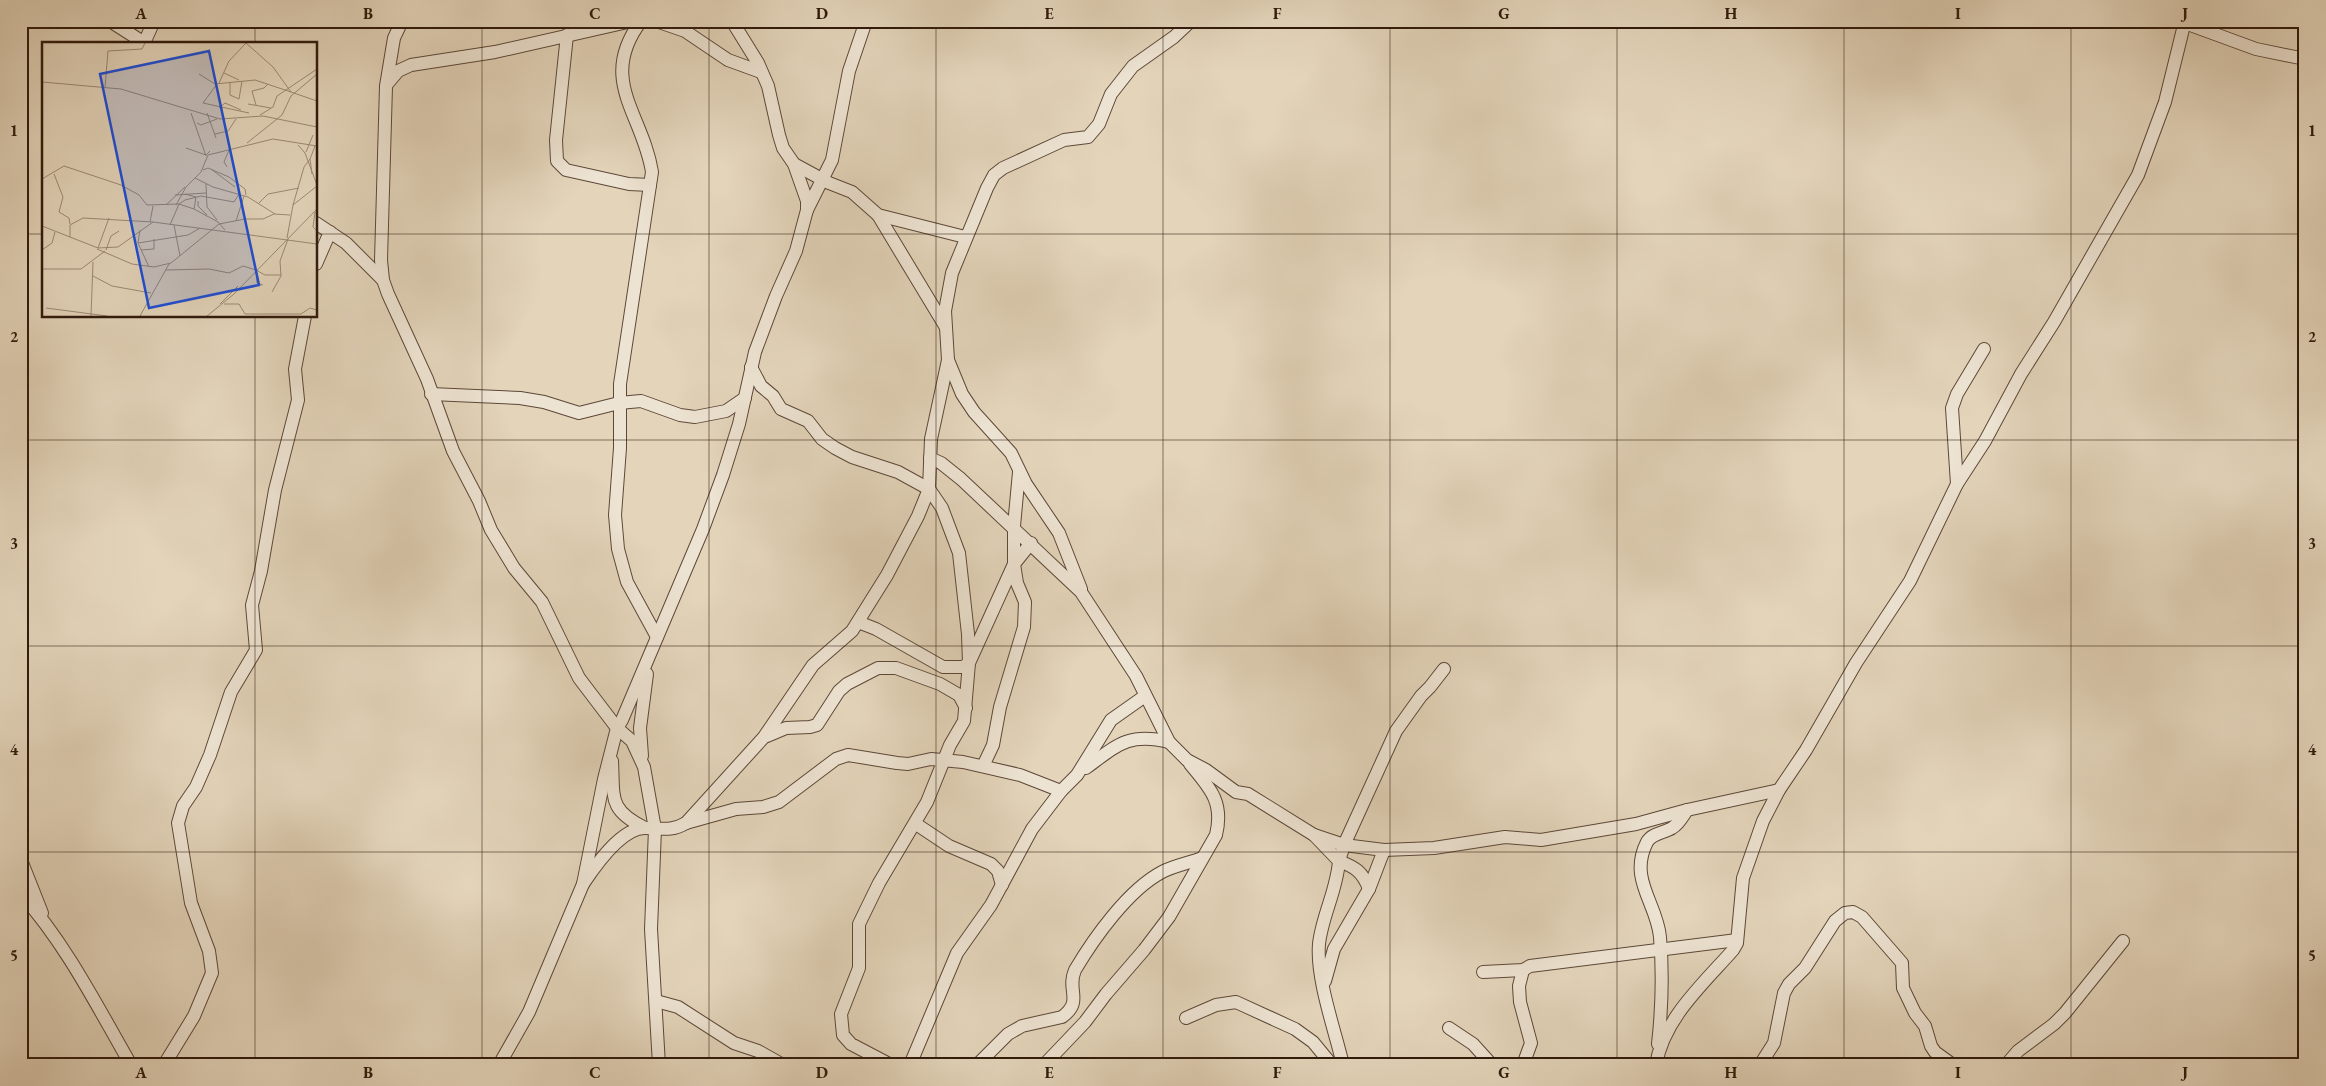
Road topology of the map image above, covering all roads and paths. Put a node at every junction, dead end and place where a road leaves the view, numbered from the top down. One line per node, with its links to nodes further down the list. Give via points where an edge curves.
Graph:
1 (110, 21): 11 (street)
2 (154, 21): 13 (street)
3 (402, 21): 16 (street, via 394,38)
4 (632, 21): 12 (street)
5 (640, 21): 19 (street, via 628,38 622,64 627,100 648,150 652,172)
6 (656, 21): 15 (street, via 685,31 728,60)
7 (732, 21): 15 (street)
8 (866, 21): 18 (street, via 848,71 832,160)
9 (1191, 21): 24 (street, via 1133,66 1111,94 1099,124 1088,137 1064,140 1002,168 994,175)
10 (2185, 22): 14 (street, via 2256,49); 37 (street, via 2165,102 2138,174)
11 (126, 25): 13 (street)
12 (566, 35): 16 (street, via 496,52 411,65 398,71); 19 (street, via 557,161 566,170 629,184)
13 (145, 42)
14 (2305, 59)
15 (761, 72): 17 (street, via 768,86 783,148)
16 (386, 86): 26 (street)
17 (794, 164): 18 (street); 20 (street)
18 (824, 180): 20 (street); 21 (street, via 852,192)
19 (650, 185): 34 (street, via 625,341)
20 (807, 210): 31 (street, via 796,251)
21 (878, 215): 24 (street); 28 (street)
22 (318, 224): 23 (street)
23 (330, 232): 25 (street); 26 (street, via 346,243)
24 (965, 237): 28 (street, via 949,285)
25 (318, 259)
26 (383, 280): 32 (street)
27 (304, 318): 90 (street, via 295,369 298,400 275,490 262,571 252,605 256,650 231,692 210,754 196,787 183,806 178,823 191,903 209,951 212,973 194,1016)
28 (945, 326): 30 (street)
29 (1984, 349): 37 (street, via 1952,408)
30 (948, 360): 35 (street); 36 (street, via 962,394 974,412 1003,442)
31 (751, 367): 33 (street); 38 (street, via 761,386 781,409 808,421 822,439 835,448 898,472)
32 (431, 394): 34 (street, via 520,398 579,413); 50 (street, via 457,461 503,551 525,584 542,602 579,678)
33 (745, 398): 34 (street, via 726,411 695,417 641,402); 44 (street, via 710,511)
34 (619, 402): 44 (street, via 617,541 627,582)
35 (930, 458): 38 (street); 39 (street, via 961,478)
36 (1019, 472): 39 (street); 42 (street, via 1059,533)
37 (1957, 484): 59 (street, via 1910,581)
38 (929, 489): 43 (street, via 902,548); 46 (street, via 942,508 959,553)
39 (1014, 526): 40 (street); 41 (street)
40 (1031, 543): 41 (street); 42 (street)
41 (1014, 564): 46 (street); 57 (street, via 1017,583 1026,602 1024,626 999,712 993,745)
42 (1082, 592): 48 (street, via 1136,676)
43 (858, 622): 46 (street, via 942,667 958,668); 51 (street, via 842,642 813,665)
44 (657, 638): 45 (street)
45 (649, 657): 50 (street); 56 (street, via 640,728)
46 (969, 663): 49 (street)
47 (1444, 669): 66 (street, via 1396,731)
48 (1145, 696): 52 (street); 58 (street, via 1111,720)
49 (966, 708): 51 (street, via 959,695 940,684 896,668 878,668 839,691 817,725 786,728); 54 (street, via 962,727 952,740)
50 (617, 728): 53 (street); 56 (street, via 632,741)
51 (764, 737): 62 (street)
52 (1169, 742): 55 (street); 58 (street, via 1132,738)
53 (611, 752): 64 (street, via 617,808 622,815); 71 (street)
54 (944, 760): 57 (street); 62 (street, via 897,764 842,756 780,802 736,809); 63 (street)
55 (1187, 760): 65 (street, via 1236,792 1248,794); 68 (street, via 1212,791 1218,813 1216,835)
56 (643, 763): 64 (street)
57 (983, 766): 60 (street, via 1037,780)
58 (1077, 775): 60 (street)
59 (1779, 790): 61 (street); 76 (street, via 1763,821 1743,878)
60 (1061, 791): 72 (street, via 1032,828)
61 (1687, 810): 67 (street, via 1636,824 1541,840 1505,837 1434,848); 78 (street, via 1674,827 1649,839 1642,852 1640,865 1647,898 1659,926)
62 (686, 823): 64 (street, via 671,830)
63 (916, 824): 72 (street, via 949,846 991,864 998,871); 94 (street, via 859,924 859,968 841,1014 843,1035 851,1044)
64 (650, 829): 71 (street, via 637,829 606,851); 82 (street)
65 (1314, 835): 66 (street); 70 (street)
66 (1344, 845): 67 (street); 70 (street)
67 (1384, 850): 73 (street)
68 (1202, 858): 86 (street, via 1162,872 1118,910 1070,980 1074,1001 1067,1014 1022,1026 1008,1034); 96 (street, via 1169,916 1144,950 1085,1022)
69 (21, 860): 75 (street)
70 (1339, 861): 73 (street, via 1359,870); 81 (street, via 1319,943)
71 (583, 884): 91 (street, via 529,1012)
72 (1002, 884): 95 (street, via 957,953)
73 (1369, 889): 81 (street, via 1334,949)
74 (21, 894): 75 (street)
75 (45, 920): 89 (street)
76 (1738, 940): 78 (street); 85 (street, via 1674,1022)
77 (2123, 941): 103 (street, via 2066,1013 2018,1051)
78 (1661, 950): 79 (street, via 1530,966); 85 (street, via 1662,1007)
79 (1522, 970): 80 (street); 100 (street, via 1520,1002 1531,1043)
80 (1483, 972)
81 (1324, 988): 98 (street)
82 (656, 1002): 92 (street); 93 (street, via 678,1007 734,1043)
83 (1186, 1018): 97 (street, via 1216,1005 1236,1002 1295,1029 1313,1042)
84 (1449, 1028): 99 (street, via 1473,1044)
85 (1656, 1061)
86 (980, 1062)
87 (35, 1065): 88 (street)
88 (67, 1065)
89 (131, 1065)
90 (164, 1065)
91 (499, 1065)
92 (659, 1065)
93 (783, 1065)
94 (891, 1065)
95 (910, 1065)
96 (1044, 1065)
97 (1332, 1065)
98 (1343, 1065)
99 (1492, 1065)
100 (1523, 1065)
101 (1760, 1065): 102 (street, via 1774,1043 1788,984 1806,968 1835,921 1844,913 1853,912 1862,917 1902,963 1902,984 1915,1013 1925,1026 1931,1046)
102 (1953, 1065)
103 (2006, 1065)

